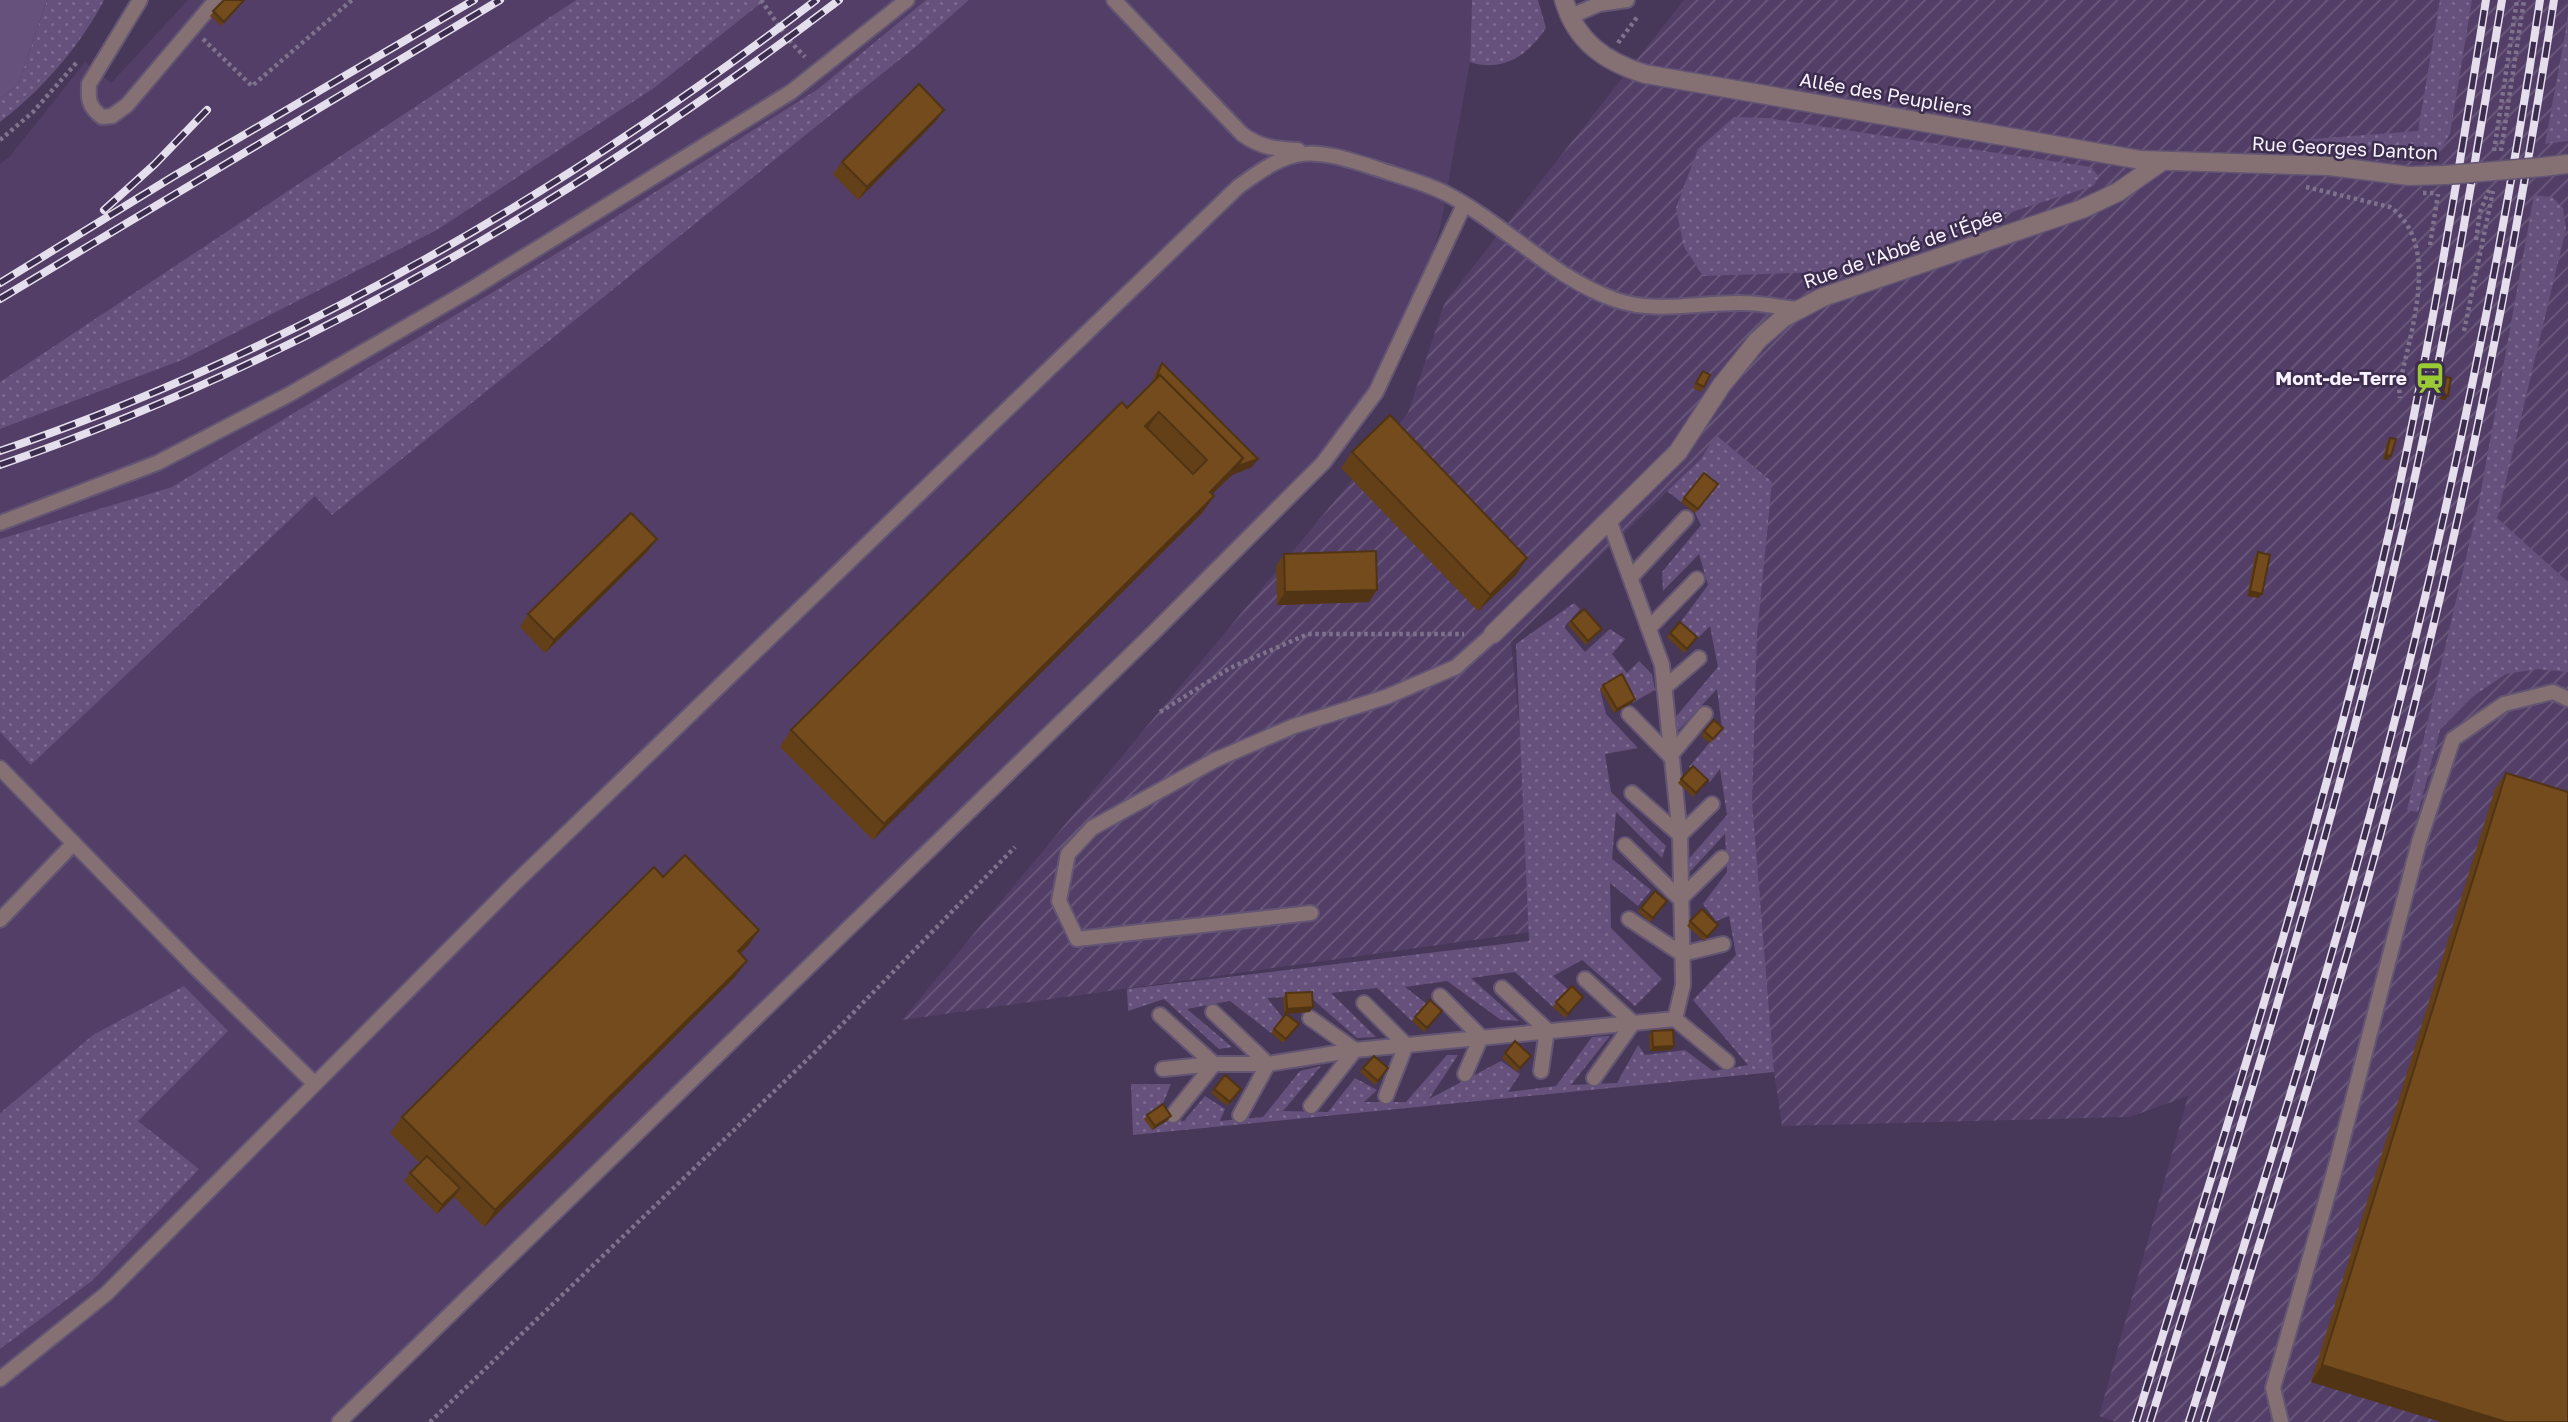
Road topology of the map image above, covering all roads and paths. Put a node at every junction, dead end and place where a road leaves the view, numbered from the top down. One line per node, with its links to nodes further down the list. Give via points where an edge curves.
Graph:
1 (140, 0): 12 (lane, via 89,84 88,99 102,117 127,105)
2 (216, 0): 12 (lane)
3 (352, 0): 12 (path, via 252,86)
4 (761, 0): 15 (path, via 798,51)
5 (907, 0): 15 (lane)
6 (1114, 0): 17 (lane, via 1256,145)
7 (1627, 0): 10 (lane)
8 (2517, 0): 18 (path)
9 (2524, 0): 19 (path)
10 (1567, 8): 14 (street, Allée des Peupliers, via 1588,45)
11 (1642, 11): 14 (path)
12 (191, 29)
13 (86, 51): 16 (path, via 33,112)
14 (1607, 58): 20 (street, Allée des Peupliers, via 1645,74)
15 (821, 67): 32 (lane, via 715,141 290,394 158,463)
16 (0, 140)
17 (1310, 151): 24 (lane, via 1424,184); 78 (lane, via 1261,169 1238,187 515,883)
18 (2494, 154)
19 (2499, 160)
20 (2161, 162): 21 (street, Rue Georges Danton, bridge, via 2329,166 2409,176); 27 (street, Rue de l'Abbé de l'Épée, via 2126,187 2082,209)
21 (2568, 164)
22 (2294, 183): 29 (path, via 2377,202 2401,214 2408,225 2420,266)
23 (2438, 192): 26 (path)
24 (1464, 205): 27 (lane, via 1577,281 1621,301 1662,307 1743,303); 84 (lane, via 1376,393 1324,463)
25 (2476, 240): 28 (path, via 2480,212 2492,186)
26 (2430, 245)
27 (1796, 309): 31 (street, Rue de l'Abbé de l'Épée, via 1745,355 1678,453)
28 (2464, 331)
29 (2400, 398)
30 (1686, 518): 33 (lane)
31 (1609, 520): 33 (lane); 36 (street, Rue de l'Abbé de l'Épée)
32 (0, 523)
33 (1631, 577): 35 (lane)
34 (1697, 579): 35 (lane)
35 (1650, 627): 38 (lane)
36 (1493, 634): 40 (path, via 1308,634 1230,668); 53 (lane, via 1456,667 1215,760 1092,828 1068,854 1059,901 1077,939)
37 (1699, 658): 38 (lane)
38 (1664, 688): 43 (lane)
39 (2568, 699): 86 (lane, via 2553,692 2504,704 2454,739 2419,842 2273,1388)
40 (1160, 712)
41 (1629, 714): 43 (lane)
42 (1705, 714): 43 (lane)
43 (1670, 756): 47 (lane)
44 (0, 768): 48 (lane)
45 (1632, 793): 47 (lane)
46 (1712, 804): 47 (lane)
47 (1680, 835): 52 (lane)
48 (74, 843): 55 (lane); 78 (lane)
49 (1625, 845): 52 (lane)
50 (1015, 847): 85 (path, via 813,1054)
51 (1722, 859): 52 (lane)
52 (1680, 899): 57 (lane)
53 (1311, 913)
54 (1629, 919): 57 (lane)
55 (0, 920)
56 (1723, 944): 57 (lane)
57 (1682, 954): 65 (lane, via 1683,985)
58 (1585, 979): 66 (lane)
59 (1502, 988): 67 (lane)
60 (1440, 996): 68 (lane)
61 (1364, 1003): 69 (lane)
62 (1213, 1012): 73 (lane)
63 (1160, 1015): 72 (lane)
64 (1310, 1018): 70 (lane)
65 (1675, 1019): 66 (lane); 71 (lane)
66 (1633, 1023): 67 (lane); 77 (lane)
67 (1547, 1030): 68 (lane); 75 (lane)
68 (1481, 1037): 69 (lane); 76 (lane)
69 (1406, 1045): 70 (lane); 79 (lane)
70 (1355, 1050): 73 (lane); 80 (lane)
71 (1727, 1062)
72 (1214, 1064): 73 (lane); 74 (lane); 81 (lane)
73 (1268, 1064): 82 (lane)
74 (1163, 1069)
75 (1541, 1071)
76 (1465, 1074)
77 (1594, 1078)
78 (315, 1084): 83 (lane, via 106,1294)
79 (1386, 1096)
80 (1311, 1106)
81 (1173, 1115)
82 (1241, 1115)
83 (0, 1379)
84 (339, 1422)
85 (430, 1422)
86 (2281, 1422)

